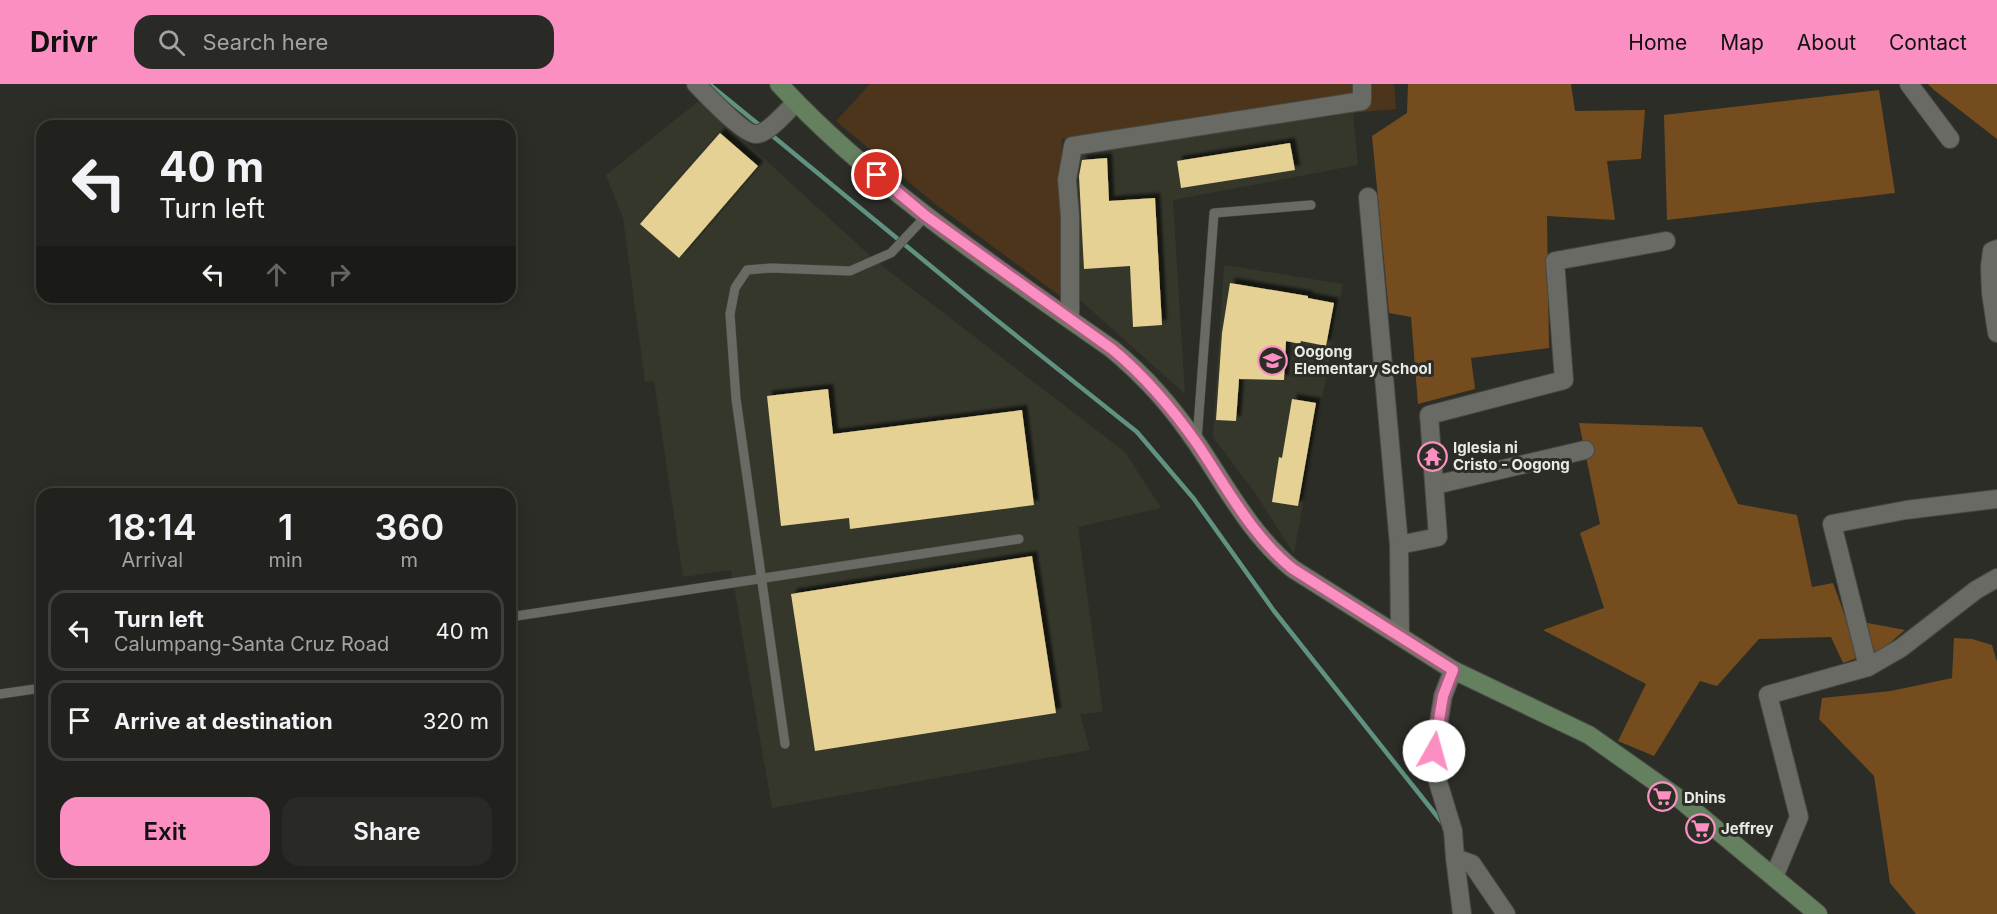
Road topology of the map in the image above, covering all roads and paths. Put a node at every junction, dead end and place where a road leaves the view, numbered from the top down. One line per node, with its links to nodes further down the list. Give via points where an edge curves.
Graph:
1 (696, 84): 5 (street, via 749,133 763,132)
2 (779, 84): 5 (main road)
3 (1362, 84): 12 (street, via 1362,101 1073,146 1067,180)
4 (1909, 84): 6 (street)
5 (796, 102): 9 (main road)
6 (1950, 139)
7 (1368, 197): 19 (street)
8 (1311, 205): 14 (lane, via 1214,213)
9 (926, 216): 12 (main road); 20 (lane, via 898,248 850,271 747,270 735,288 730,314 736,399)
10 (1666, 241): 16 (street, via 1556,261 1564,380 1429,415)
11 (1997, 249): 13 (street, via 1992,251 1990,267)
12 (1070, 319): 14 (main road, via 1139,371)
13 (1997, 333)
14 (1196, 443): 23 (main road, via 1276,555)
15 (1585, 450): 16 (street)
16 (1434, 485): 19 (street, via 1438,537)
17 (1997, 499): 24 (street, via 1832,524)
18 (1019, 539): 20 (lane)
19 (1399, 545): 23 (street)
20 (762, 578): 22 (lane); 28 (lane)
21 (1997, 578): 24 (street, via 1901,648)
22 (516, 616)
23 (1400, 636): 25 (main road)
24 (1868, 667): 30 (street, via 1768,695 1799,817)
25 (1453, 670): 29 (street, via 1443,696 1434,751); 30 (main road, via 1589,735 1681,800)
26 (36, 689): 27 (lane)
27 (0, 694)
28 (785, 744)
29 (1455, 855): 31 (street); 32 (street, via 1472,864)
30 (1774, 877): 33 (main road)
31 (1462, 914)
32 (1506, 914)
33 (1818, 914)

